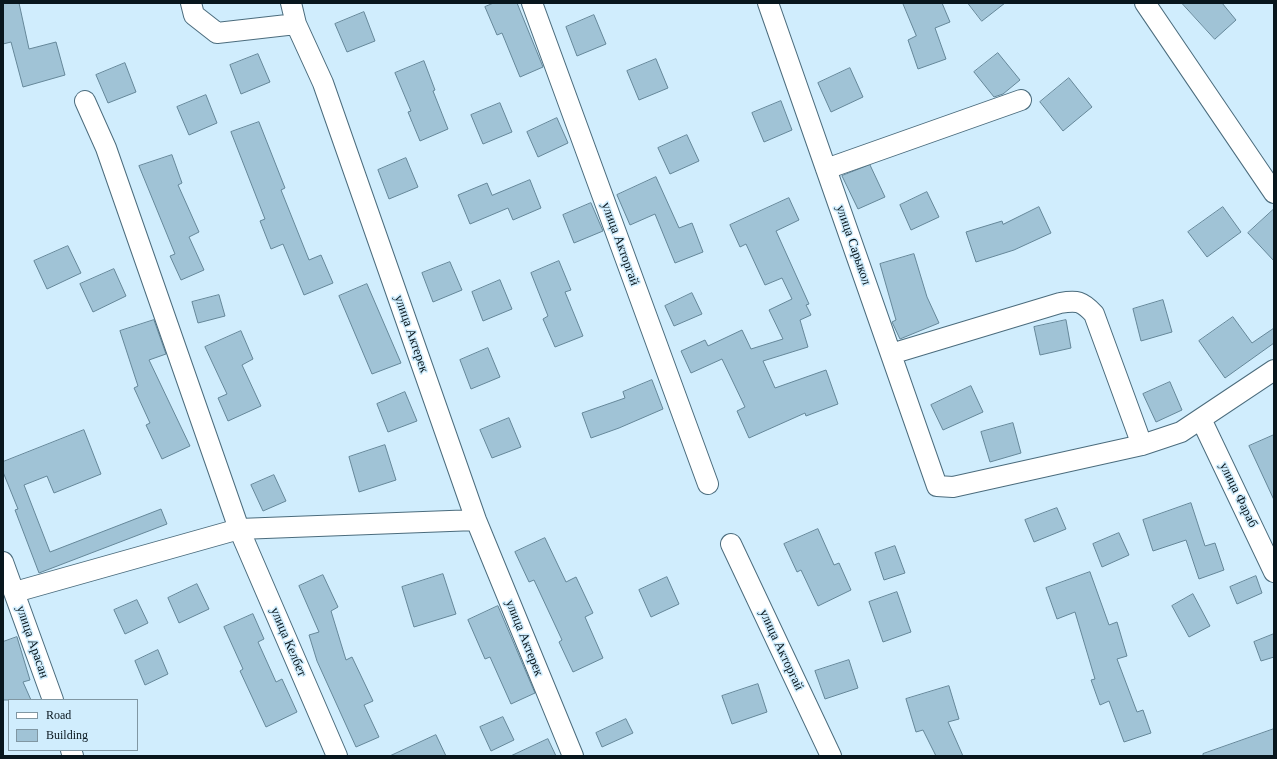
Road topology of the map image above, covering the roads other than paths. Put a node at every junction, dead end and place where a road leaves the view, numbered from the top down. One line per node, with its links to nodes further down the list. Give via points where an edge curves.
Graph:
1 (191, 3): 6 (street, via 194,15 217,33)
2 (291, 3): 6 (street, улица Актерек)
3 (532, 3): 15 (street, улица Акторгай)
4 (768, 3): 9 (street, улица Сарыкол)
5 (1145, 3): 10 (street)
6 (296, 24): 16 (street, улица Актерек, via 323,82)
7 (1021, 100): 9 (street)
8 (85, 101): 17 (street, улица Келбет, via 106,148)
9 (826, 169): 11 (street, улица Сарыкол)
10 (1274, 193)
11 (891, 354): 14 (street, улица Сарыкол, via 937,486 953,487); 14 (street, via 1060,302 1074,301 1085,304 1094,314)
12 (1274, 370): 13 (street)
13 (1201, 419): 14 (street, via 1181,432); 20 (street, улица Фараб)
14 (1142, 445)
15 (708, 484)
16 (476, 520): 17 (street); 24 (street, улица Актерек)
17 (239, 529): 21 (street); 23 (street, улица Келбет)
18 (731, 544): 25 (street, улица Акторгай)
19 (3, 562): 21 (street, улица Арасан)
20 (1274, 572)
21 (15, 592): 22 (street, улица Арасан)
22 (53, 699)
23 (337, 756)
24 (573, 756)
25 (831, 756)

